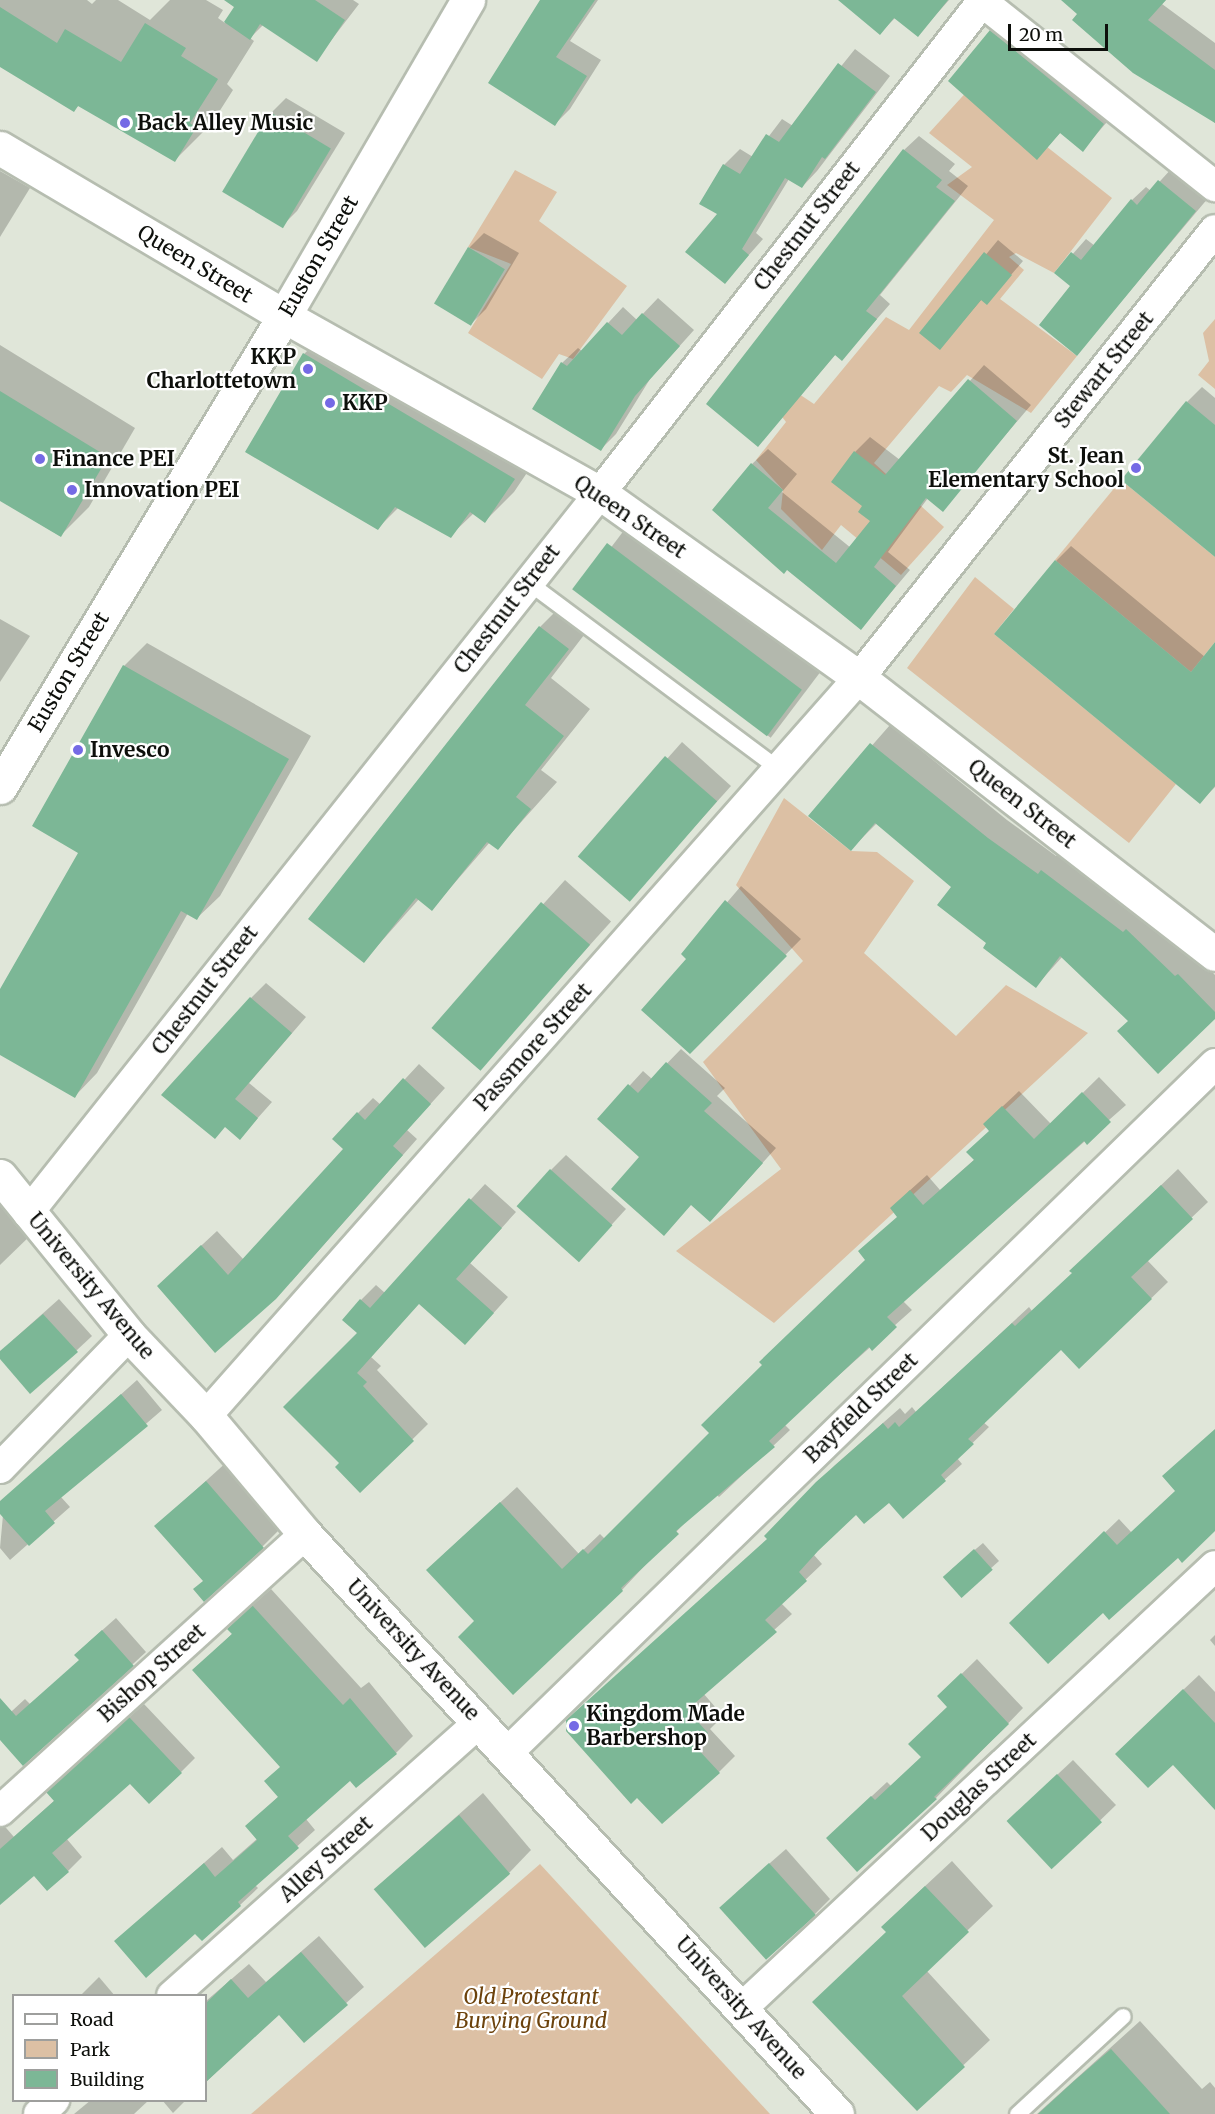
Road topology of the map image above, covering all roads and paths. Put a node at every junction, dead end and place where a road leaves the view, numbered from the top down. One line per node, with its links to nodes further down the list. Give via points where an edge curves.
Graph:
1 (468, 0): 6 (main road, Euston Street)
2 (981, 1): 4 (street); 7 (street, Chestnut Street)
3 (0, 148): 6 (main road, Queen Street)
4 (1215, 186)
5 (1215, 230): 9 (street, Stewart Street)
6 (284, 316): 7 (main road, Queen Street); 11 (main road, Euston Street)
7 (600, 493): 8 (street, Chestnut Street); 9 (main road, Queen Street)
8 (528, 582): 10 (lane); 15 (street, Chestnut Street)
9 (859, 678): 10 (street, Passmore Street); 12 (main road, Queen Street)
10 (779, 769): 17 (street, Passmore Street)
11 (0, 787)
12 (1215, 954)
13 (1215, 1064): 22 (street, Bayfield Street)
14 (0, 1176): 15 (main road, University Avenue)
15 (28, 1213): 16 (main road, University Avenue)
16 (129, 1335): 17 (main road, University Avenue); 18 (street)
17 (206, 1416): 19 (main road, University Avenue)
18 (0, 1467)
19 (305, 1534): 21 (main road, University Avenue); 23 (street, Bishop Street)
20 (1215, 1566): 25 (street, Douglas Street)
21 (480, 1722): 22 (main road, University Avenue); 24 (street, Alley Street)
22 (507, 1753): 25 (main road, University Avenue)
23 (0, 1811)
24 (173, 1994)
25 (742, 2008): 29 (main road, University Avenue)
26 (1123, 2016): 30 (lane)
27 (52, 2102): 28 (street)
28 (39, 2114)
29 (837, 2114)
30 (1017, 2114)

